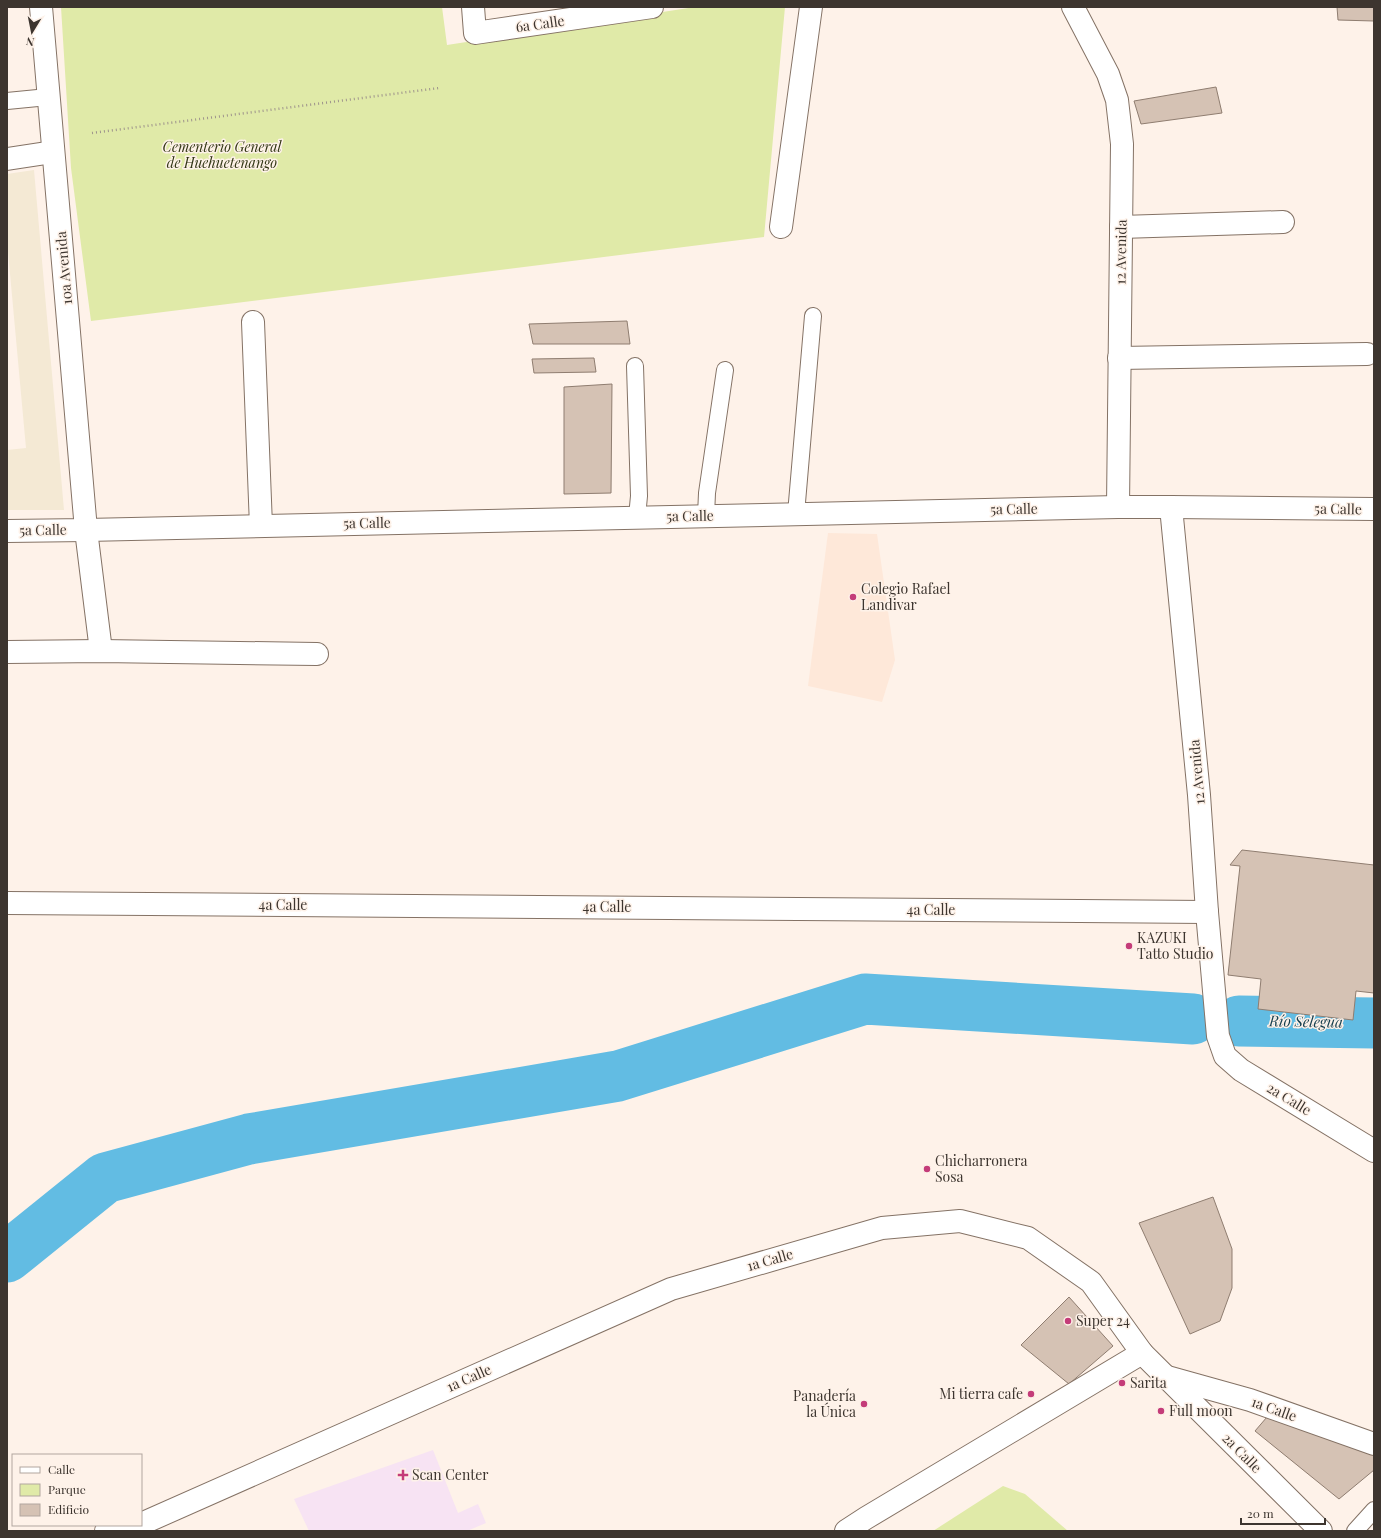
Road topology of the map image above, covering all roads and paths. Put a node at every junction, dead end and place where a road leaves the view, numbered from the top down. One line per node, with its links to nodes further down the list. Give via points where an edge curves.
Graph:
1 (41, 7): 7 (street, 10a Avenida)
2 (473, 7): 3 (street, 6a Calle, via 475,33)
3 (652, 7)
4 (811, 7): 13 (street)
5 (1073, 7): 14 (street, 12 Avenida, via 1108,74 1117,100 1122,144)
6 (439, 88): 9 (path)
7 (48, 97): 8 (lane); 10 (street, 10a Avenida)
8 (7, 101)
9 (92, 133)
10 (53, 152): 11 (street); 28 (street, 10a Avenida)
11 (7, 159)
12 (1283, 222): 14 (street)
13 (781, 226)
14 (1121, 227): 18 (street, 12 Avenida)
15 (813, 316): 24 (lane)
16 (253, 322): 27 (street)
17 (1367, 354): 18 (street)
18 (1119, 358): 21 (street, 12 Avenida)
19 (635, 366): 26 (lane, via 639,496)
20 (725, 370): 25 (lane)
21 (1118, 507): 22 (street, 5a Calle); 24 (street, 5a Calle)
22 (1171, 507): 23 (street, 5a Calle); 34 (street, 12 Avenida, via 1199,795)
23 (1374, 509)
24 (796, 514): 25 (street, 5a Calle)
25 (706, 516): 26 (street, 5a Calle)
26 (637, 517): 27 (street, 5a Calle)
27 (261, 526): 28 (street, 5a Calle)
28 (86, 530): 29 (street, 5a Calle); 30 (street, 10a Avenida)
29 (7, 531)
30 (101, 651): 31 (street); 32 (street)
31 (7, 652)
32 (317, 654)
33 (7, 903): 34 (street, 4a Calle)
34 (1207, 912): 35 (street, 12 Avenida)
35 (1218, 1036): 36 (street, 2a Calle, via 1225,1056 1241,1070)
36 (1374, 1150)
37 (1142, 1353): 38 (street, 1a Calle); 41 (street, 1a Calle, via 1091,1282 1028,1238 960,1221 882,1228 671,1289); 44 (street)
38 (1164, 1376): 39 (street, 1a Calle, via 1250,1400); 45 (street, 2a Calle)
39 (1374, 1444)
40 (1374, 1510): 46 (lane)
41 (142, 1524)
42 (135, 1526): 43 (street)
43 (106, 1531)
44 (846, 1531)
45 (1321, 1531)
46 (1355, 1531)

